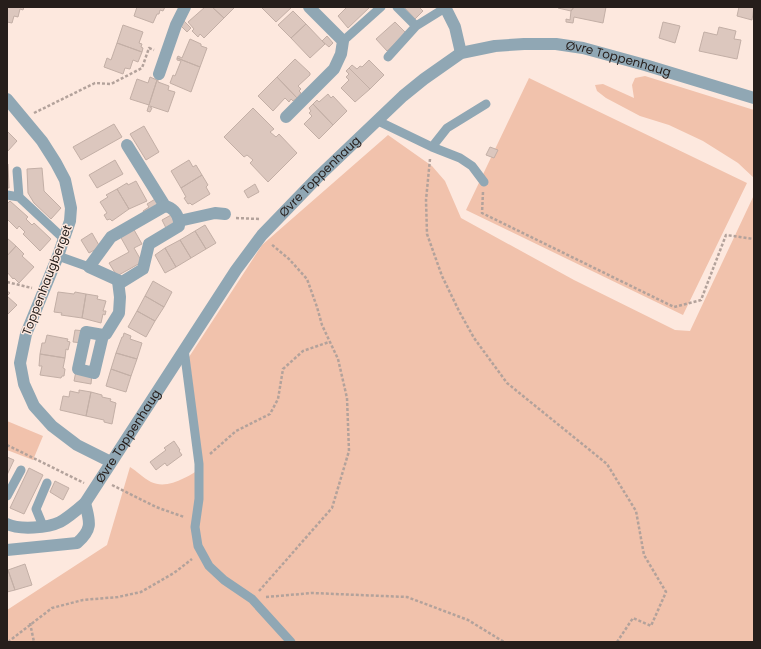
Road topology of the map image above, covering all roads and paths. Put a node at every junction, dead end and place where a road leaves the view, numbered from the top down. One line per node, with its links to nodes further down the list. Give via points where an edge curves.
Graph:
1 (184, 7): 8 (street)
2 (309, 7): 7 (street)
3 (381, 7): 7 (lane)
4 (397, 7): 6 (lane)
5 (445, 7): 6 (lane); 9 (street, via 455,27)
6 (416, 26): 10 (lane)
7 (342, 41): 15 (street, via 341,54 334,69)
8 (166, 53): 11 (street); 16 (path, via 149,48 142,68 111,84 95,83)
9 (461, 53): 12 (street, Øvre Toppenhaug, via 495,46 556,44 582,48); 17 (street, Øvre Toppenhaug, via 403,96)
10 (388, 57)
11 (159, 74)
12 (754, 98)
13 (7, 99): 16 (street, Toppenhaugberget)
14 (486, 104): 19 (lane, via 447,128)
15 (286, 117)
16 (24, 118): 29 (street, Toppenhaugberget, via 42,141 65,180 71,208)
17 (378, 121): 19 (lane); 26 (street, Øvre Toppenhaug)
18 (127, 145): 24 (street)
19 (432, 147): 21 (lane, via 460,158 472,166); 58 (path, via 426,200 427,234 458,311 507,383 607,464 636,511 644,555 666,592 651,626 633,618)
20 (18, 171): 23 (lane)
21 (484, 182): 30 (path, via 482,213 674,307 701,300 726,235)
22 (7, 195): 23 (lane)
23 (19, 197): 29 (lane)
24 (165, 206): 27 (street, via 178,214); 32 (street, via 111,236)
25 (225, 214): 26 (path, via 230,218); 27 (street, via 215,213)
26 (278, 219): 28 (street, Øvre Toppenhaug)
27 (179, 221): 33 (street, via 179,226 149,244 143,269 122,282)
28 (262, 236): 37 (path, via 290,259 307,279); 38 (street, Øvre Toppenhaug, via 236,270)
29 (64, 239): 31 (street, Toppenhaugberget)
30 (754, 239)
31 (58, 256): 32 (lane); 35 (street, Toppenhaugberget)
32 (89, 267): 33 (street)
33 (118, 281): 36 (street, via 119,313)
34 (7, 282): 35 (path)
35 (43, 291): 40 (street, Toppenhaugberget, via 24,341 20,363 24,384 34,406 52,426 77,445)
36 (103, 335)
37 (329, 342): 41 (path, via 303,351 283,369 278,399 270,414 236,431); 52 (path, via 338,359 347,398 349,451 332,508)
38 (184, 349): 40 (street, Øvre Toppenhaug); 41 (lane)
39 (7, 445): 44 (path)
40 (112, 462): 44 (street, Øvre Toppenhaug)
41 (199, 464): 49 (lane, via 199,498)
42 (21, 470): 45 (lane)
43 (47, 483): 48 (lane, via 36,509)
44 (98, 484): 46 (street, Øvre Toppenhaug); 49 (path, via 186,518)
45 (7, 496)
46 (85, 503): 48 (street, Øvre Toppenhaug, via 58,522); 51 (street, via 90,521 86,535 77,543)
47 (7, 524): 48 (street, Øvre Toppenhaug)
48 (43, 526)
49 (194, 527): 50 (lane)
50 (198, 546): 52 (lane, via 209,566); 53 (path, via 193,559 141,592 83,600 52,608)
51 (7, 550)
52 (252, 599): 56 (lane); 57 (path, via 312,593 407,597 468,620)
53 (30, 623): 54 (path); 55 (path)
54 (8, 642)
55 (34, 642)
56 (291, 642)
57 (504, 642)
58 (617, 642)

